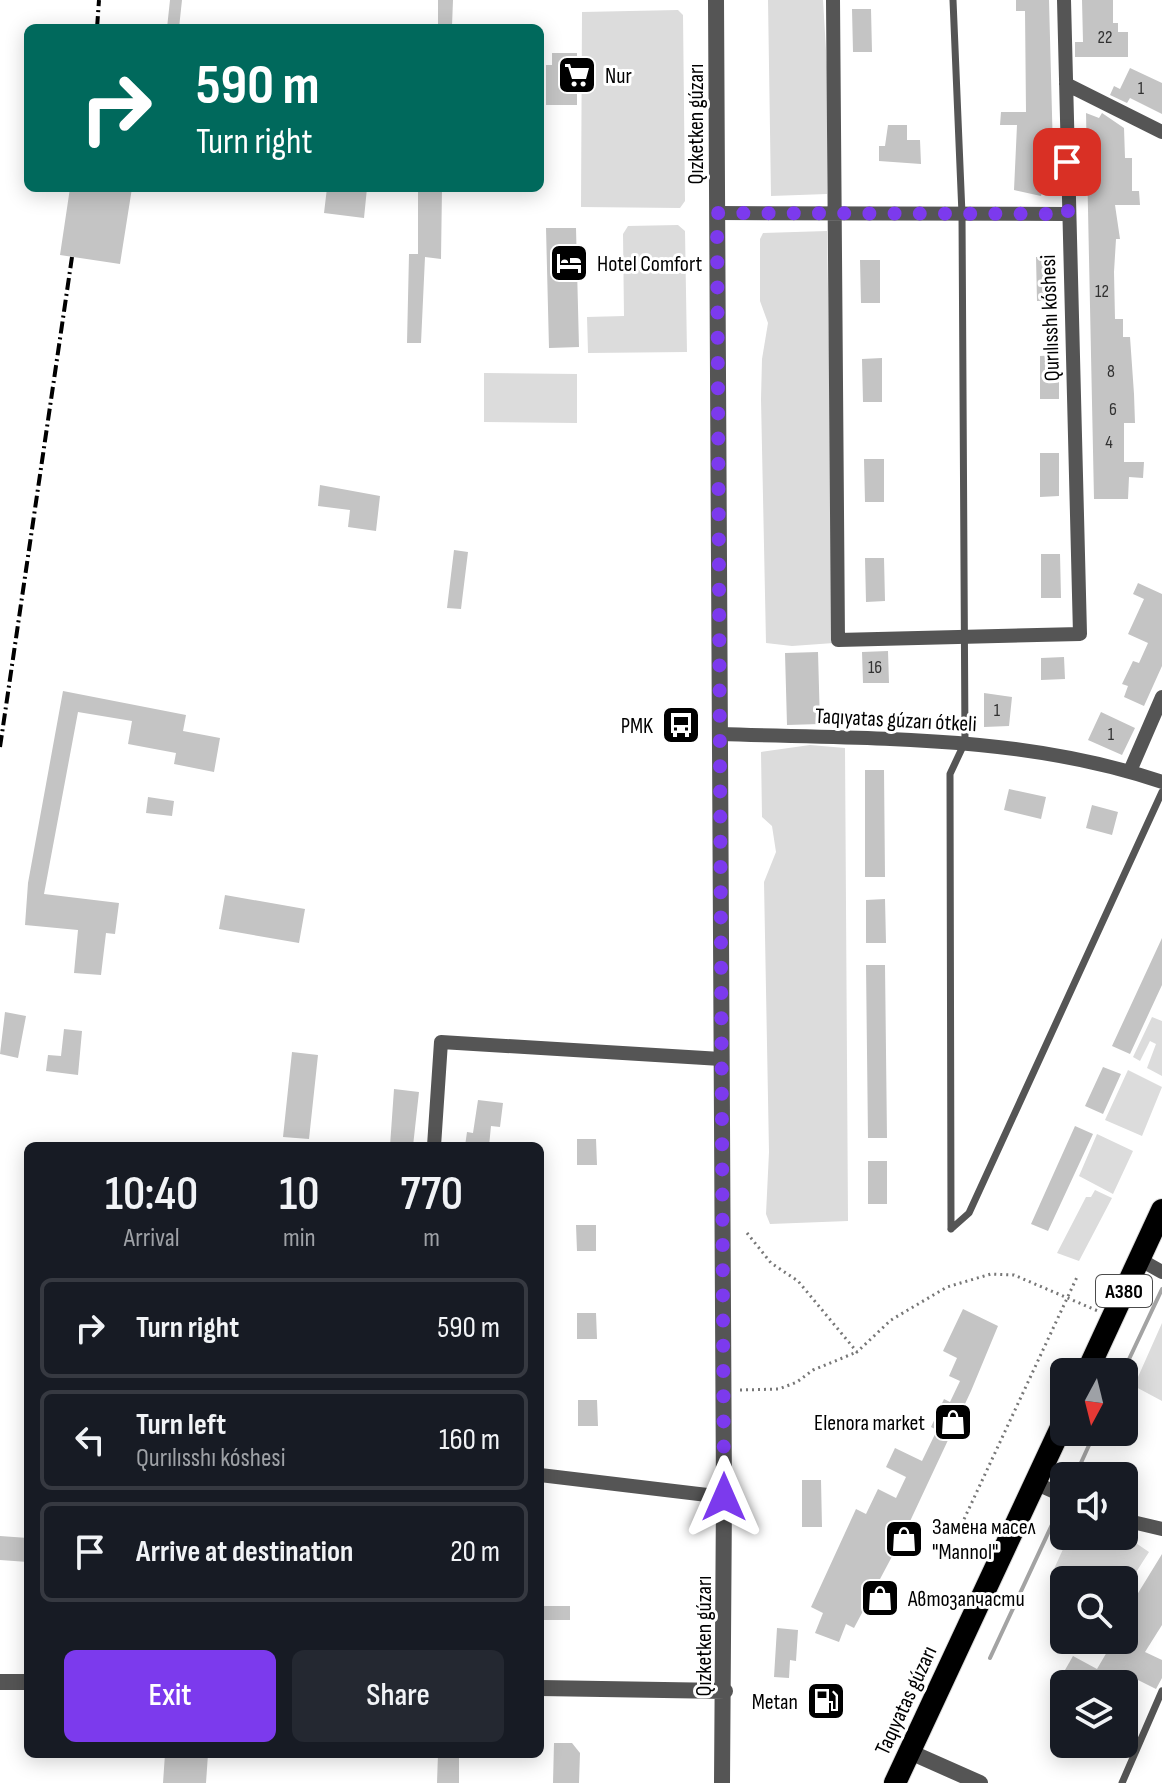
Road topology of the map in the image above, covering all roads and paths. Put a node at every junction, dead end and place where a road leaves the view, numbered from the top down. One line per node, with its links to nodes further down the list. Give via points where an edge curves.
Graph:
1 (716, 0): 7 (street, Qızketken gúzarı)
2 (833, 0): 8 (street)
3 (953, 0): 9 (lane)
4 (1064, 0): 5 (street, Qurılısshı kóshesi)
5 (1066, 84): 6 (street); 10 (street, Qurılısshı kóshesi)
6 (1162, 132)
7 (717, 213): 8 (street); 13 (street, Qızketken gúzarı)
8 (837, 213): 9 (street); 11 (street, via 838,640)
9 (962, 214): 10 (street); 11 (lane)
10 (1068, 214): 11 (street, Qurılısshı kóshesi, via 1080,634)
11 (964, 640): 14 (lane)
12 (1162, 697): 15 (street)
13 (720, 734): 14 (street, Taqıyatas gúzarı ótkeli); 18 (street, Qızketken gúzarı)
14 (965, 742): 15 (street, Taqıyatas gúzarı ótkeli); 17 (lane, via 950,774 951,1229 969,1213)
15 (1130, 771): 16 (street, Taqıyatas gúzarı ótkeli)
16 (1162, 782)
17 (1162, 792)
18 (721, 1059): 19 (street, via 441,1042); 29 (street, Qızketken gúzarı)
19 (434, 1142)
20 (1162, 1210): 22 (highway, A380)
21 (747, 1233): 27 (path, via 771,1263 798,1281)
22 (1139, 1259): 23 (street); 26 (highway, A380)
23 (1162, 1272)
24 (1077, 1277): 25 (path)
25 (1066, 1297): 26 (path); 27 (path, via 1014,1275 975,1277 891,1320); 37 (path)
26 (1111, 1319): 28 (highway, A380)
27 (857, 1352): 29 (path, via 779,1389)
28 (1093, 1358)
29 (724, 1391): 34 (street, Qızketken gúzarı)
30 (1052, 1446): 32 (highway, Taqıyatas gúzarı)
31 (544, 1475): 34 (street)
32 (1035, 1483): 33 (street); 43 (highway, Taqıyatas gúzarı)
33 (1050, 1490)
34 (724, 1497): 41 (street, Qızketken gúzarı)
35 (1138, 1523): 36 (street)
36 (1162, 1529)
37 (959, 1530)
38 (0, 1682): 39 (street)
39 (24, 1682)
40 (544, 1688): 41 (street)
41 (725, 1691): 44 (street, Qızketken gúzarı)
42 (1162, 1691): 47 (lane)
43 (910, 1752): 45 (highway, Taqıyatas gúzarı); 46 (street)
44 (722, 1783)
45 (895, 1783)
46 (980, 1783)
47 (1122, 1783)

